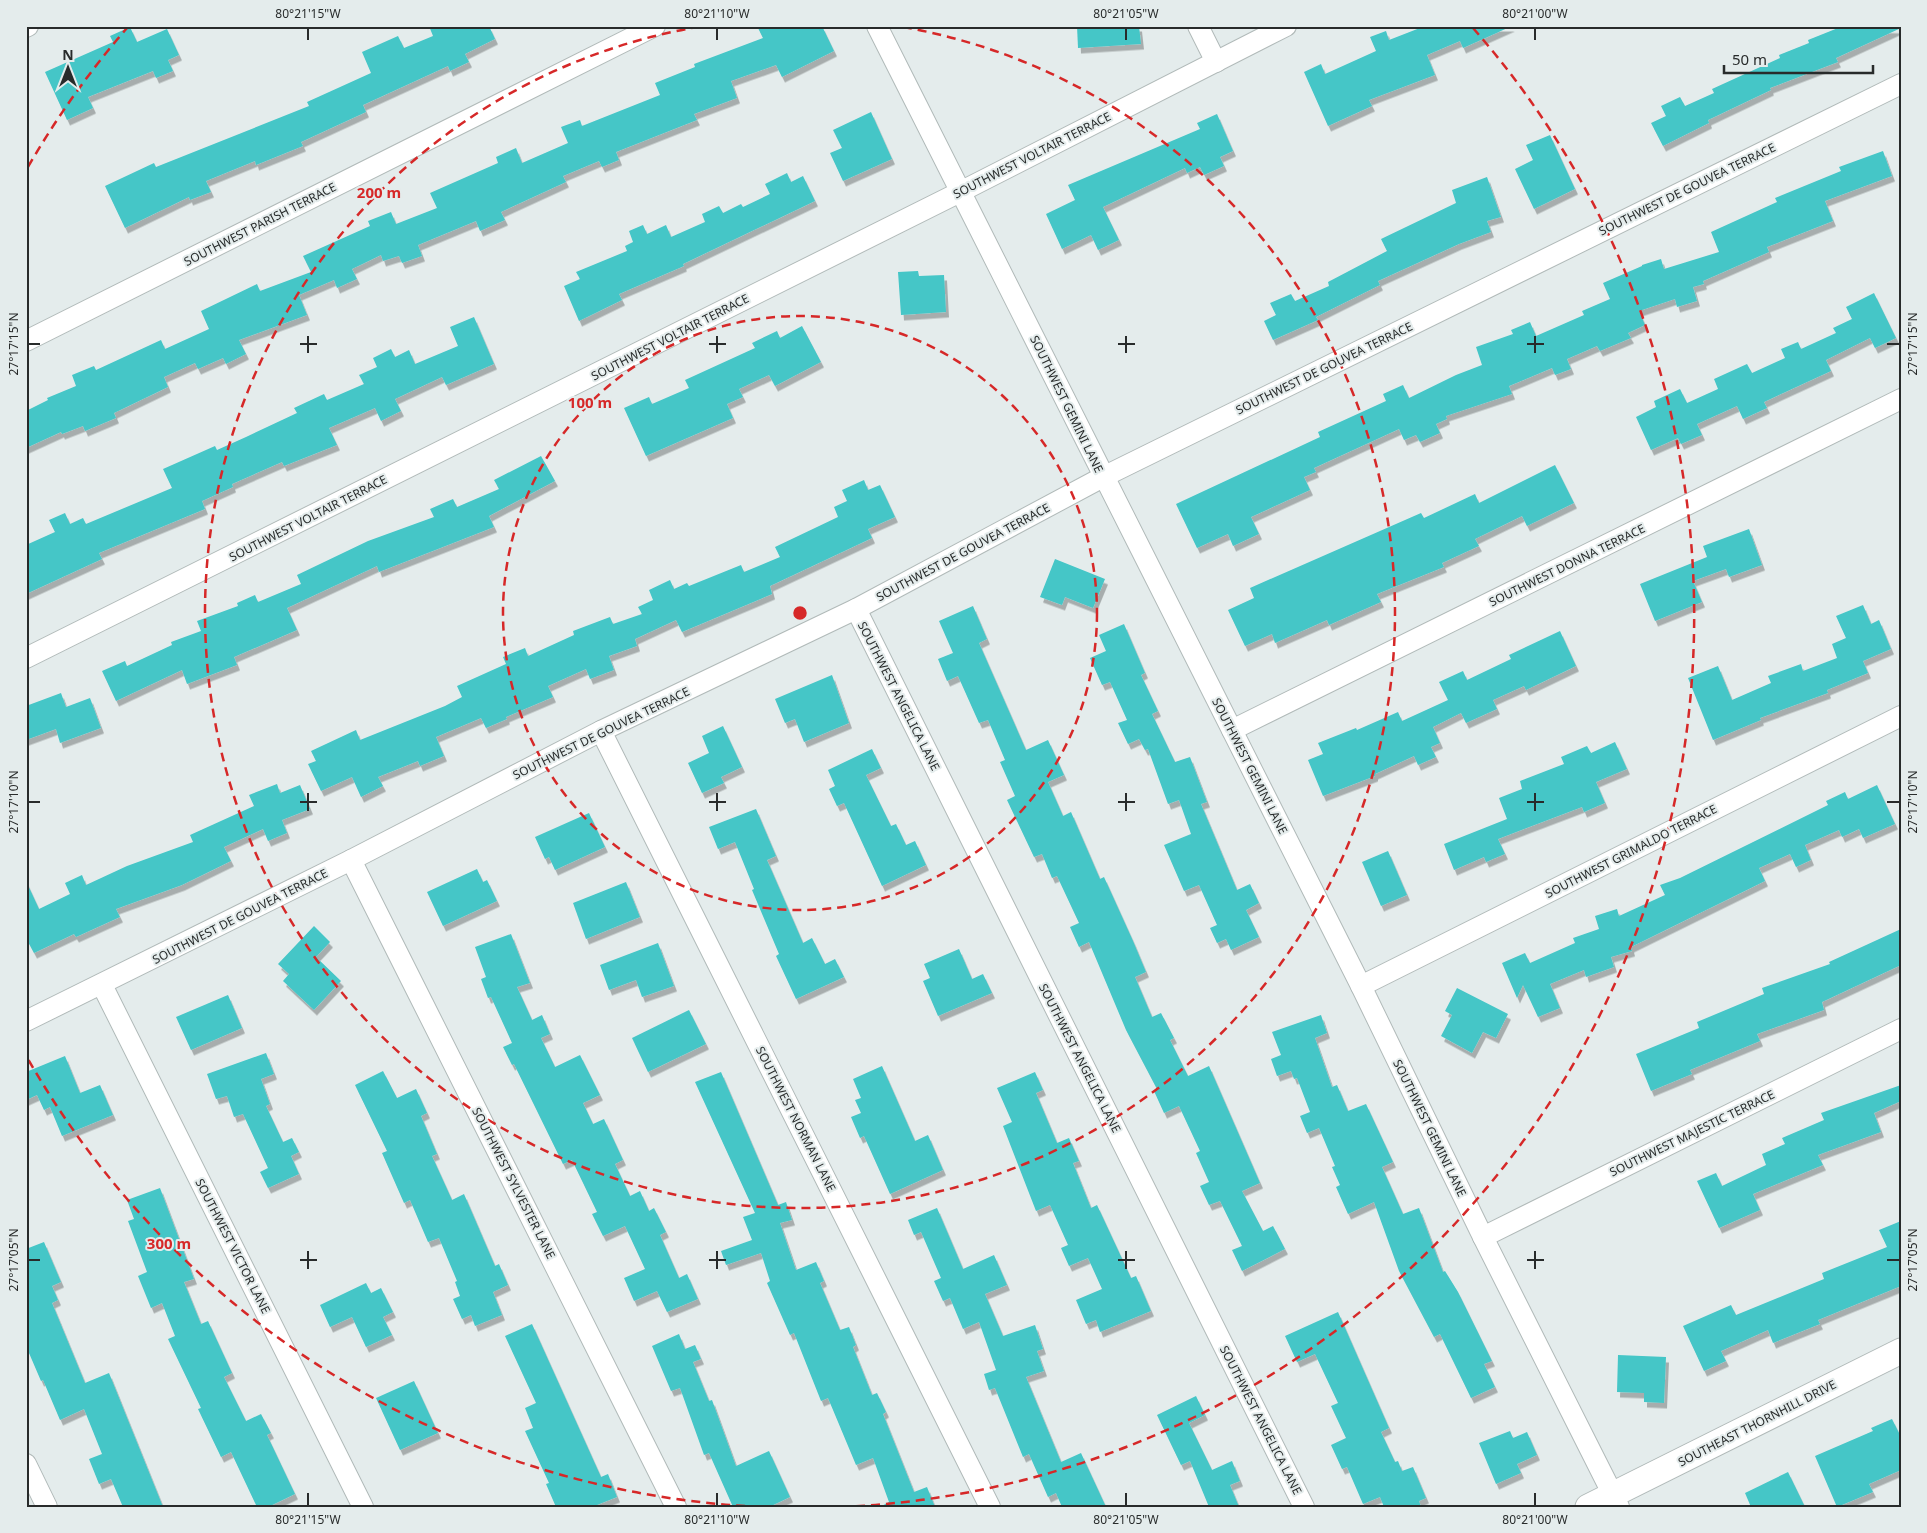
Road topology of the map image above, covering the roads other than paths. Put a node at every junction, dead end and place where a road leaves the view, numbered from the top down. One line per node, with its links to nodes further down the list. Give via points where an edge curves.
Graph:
1 (655, 26): 8 (street, SOUTHWEST PARISH TERRACE)
2 (877, 26): 7 (street, SOUTHWEST GEMINI LANE)
3 (1198, 26): 5 (street)
4 (1286, 26): 5 (street, SOUTHWEST VOLTAIR TERRACE)
5 (1216, 62): 7 (street, SOUTHWEST VOLTAIR TERRACE)
6 (1901, 84): 10 (street, SOUTHWEST DE GOUVEA TERRACE)
7 (962, 191): 10 (street, SOUTHWEST GEMINI LANE); 12 (street, SOUTHWEST VOLTAIR TERRACE)
8 (26, 341)
9 (1901, 399): 14 (street, SOUTHWEST DONNA TERRACE)
10 (1103, 477): 11 (street, SOUTHWEST DE GOUVEA TERRACE); 14 (street, SOUTHWEST GEMINI LANE)
11 (856, 609): 15 (street, SOUTHWEST DE GOUVEA TERRACE); 29 (street, SOUTHWEST ANGELICA LANE)
12 (26, 658)
13 (1901, 716): 18 (street, SOUTHWEST GRIMALDO TERRACE)
14 (1232, 730): 18 (street, SOUTHWEST GEMINI LANE)
15 (601, 731): 16 (street, SOUTHWEST DE GOUVEA TERRACE); 28 (street, SOUTHWEST NORMAN LANE)
16 (351, 860): 17 (street, SOUTHWEST DE GOUVEA TERRACE); 27 (street, SOUTHWEST SYLVESTER LANE)
17 (102, 985): 19 (street, SOUTHWEST DE GOUVEA TERRACE); 26 (street, SOUTHWEST VICTOR LANE)
18 (1361, 986): 21 (street, SOUTHWEST GEMINI LANE)
19 (26, 1021)
20 (1901, 1029): 21 (street, SOUTHWEST MAJESTIC TERRACE)
21 (1483, 1237): 24 (street, SOUTHWEST GEMINI LANE)
22 (1901, 1351): 24 (street, SOUTHEAST THORNHILL DRIVE)
23 (26, 1464): 25 (street)
24 (1616, 1501): 30 (street, SOUTHEAST THORNHILL DRIVE)
25 (47, 1507)
26 (363, 1507)
27 (676, 1507)
28 (990, 1507)
29 (1304, 1507)
30 (1588, 1507)

